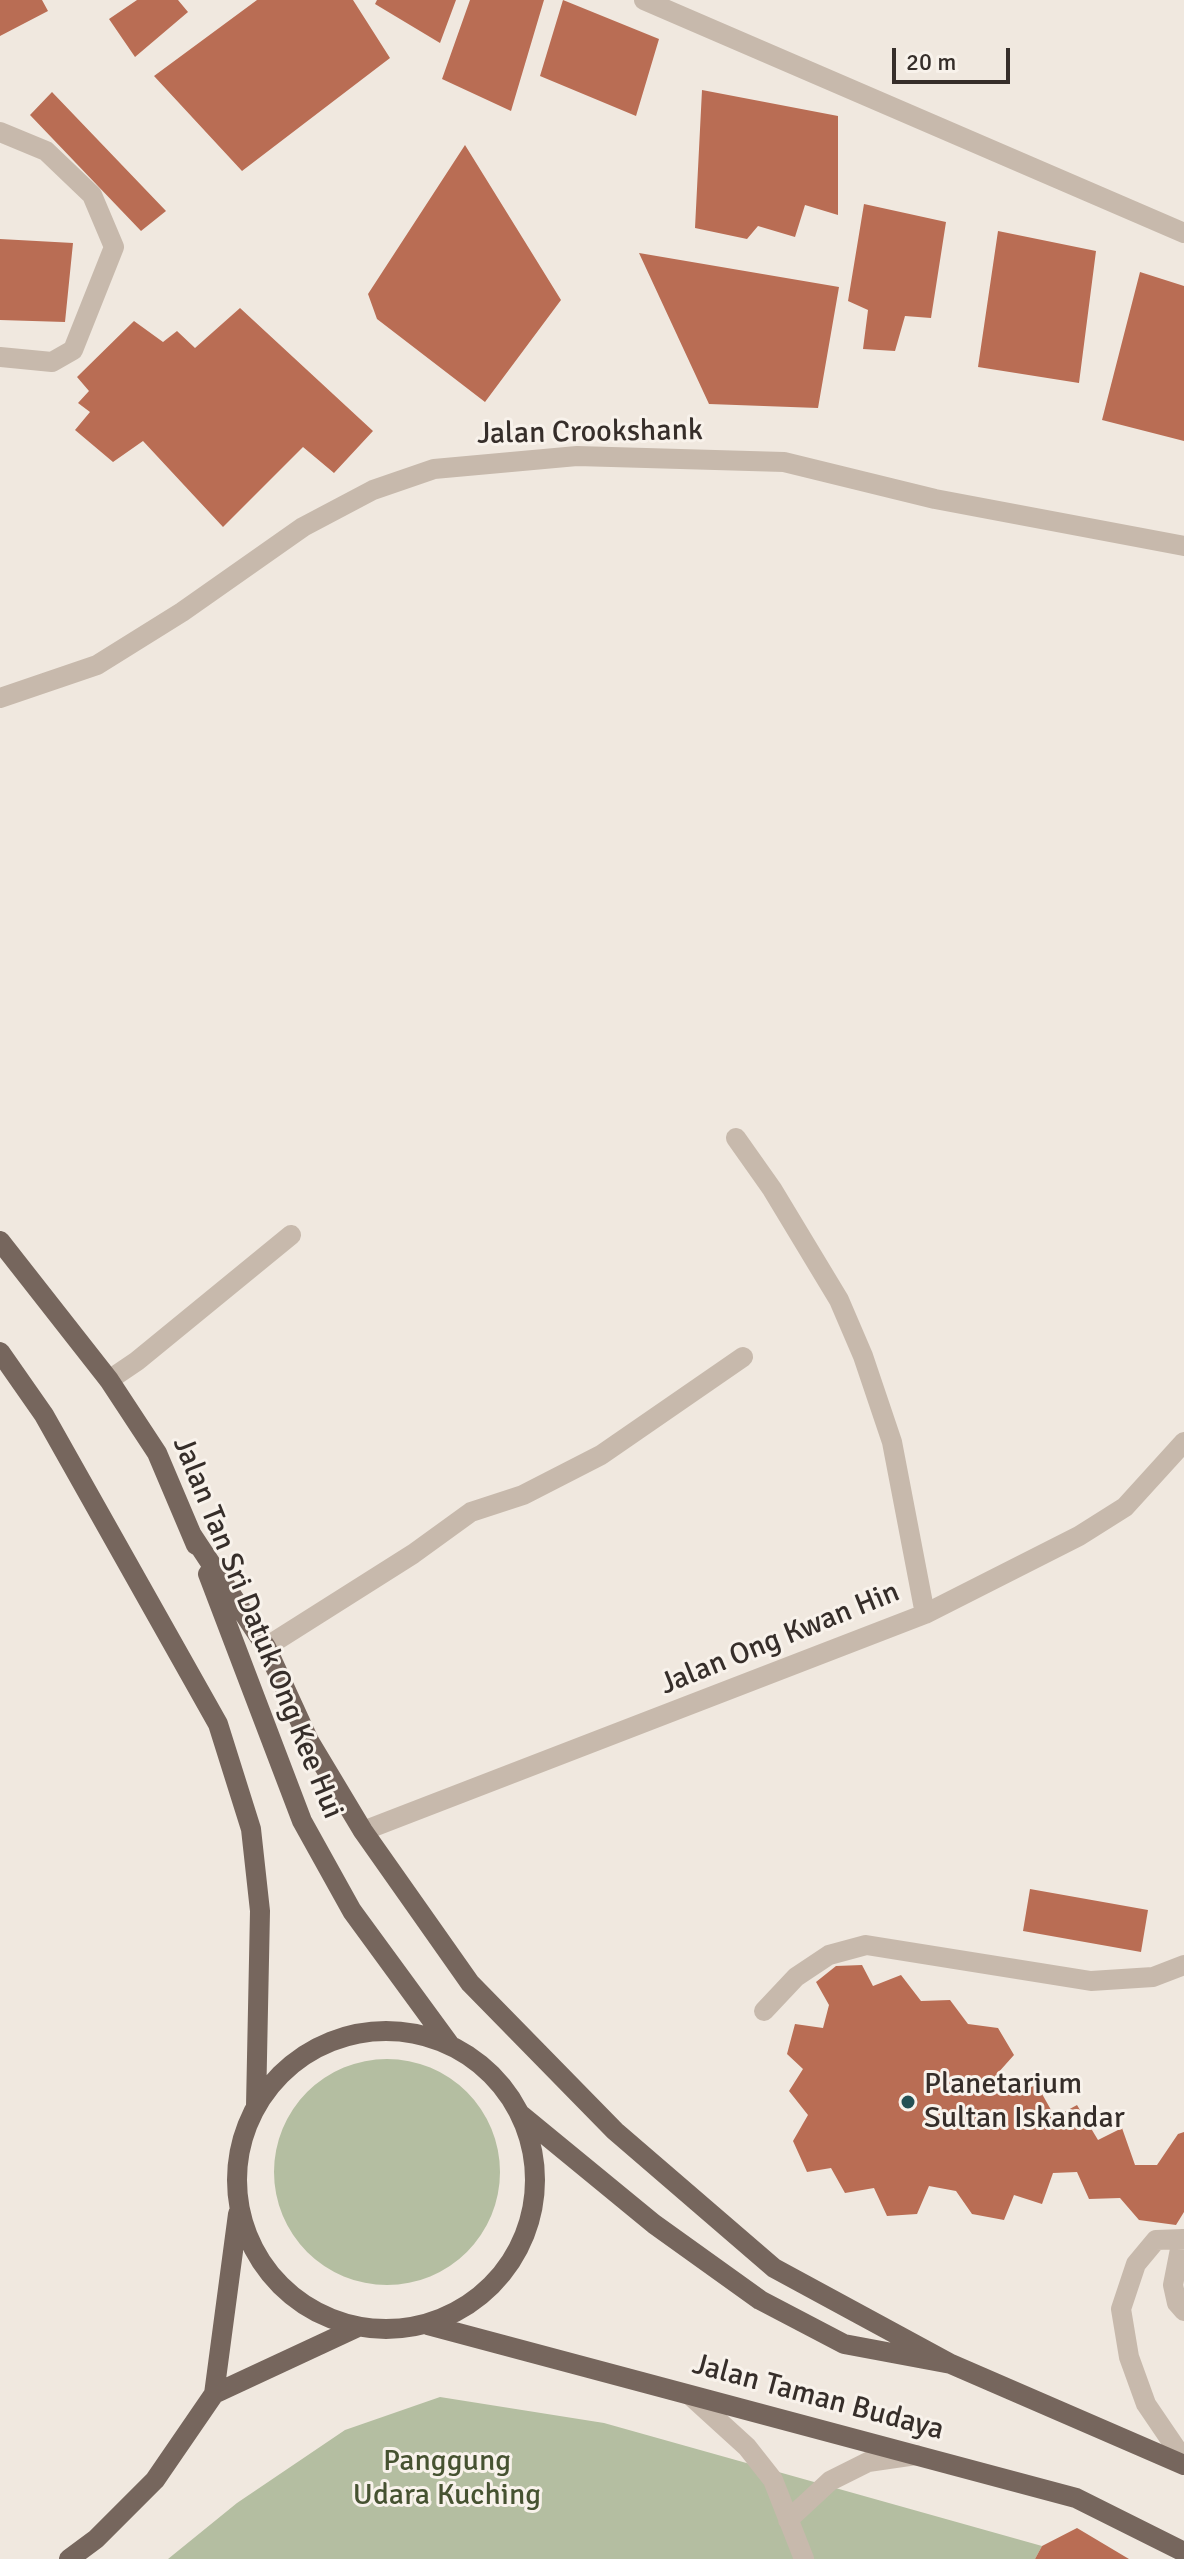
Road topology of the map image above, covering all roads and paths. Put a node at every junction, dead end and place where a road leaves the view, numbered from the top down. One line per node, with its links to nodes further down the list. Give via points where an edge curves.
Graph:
1 (644, 0): 3 (street)
2 (0, 132): 4 (street, via 46,151 92,195 114,247 73,350 52,362)
3 (1184, 233)
4 (0, 357)
5 (1184, 546): 6 (street, Jalan Crookshank, via 935,499 784,462 577,456 434,469 373,490 303,527 97,665)
6 (0, 698)
7 (736, 1138): 15 (street, via 839,1300 863,1356 892,1442)
8 (291, 1235): 12 (street)
9 (0, 1241): 12 (main road, Jalan Tan Sri Datuk Ong Kee Hui)
10 (0, 1352): 21 (main road, via 44,1415 218,1724 251,1829 260,1911)
11 (743, 1357): 16 (street, via 601,1455 523,1495 471,1512)
12 (109, 1380): 14 (main road, Jalan Tan Sri Datuk Ong Kee Hui, via 157,1453)
13 (1184, 1442): 15 (street, Jalan Ong Kwan Hin, via 1125,1507)
14 (192, 1535): 16 (main road); 20 (main road, Jalan Tan Sri Datuk Ong Kee Hui, via 302,1821 352,1911)
15 (925, 1614): 17 (street, Jalan Ong Kwan Hin)
16 (266, 1647): 17 (main road, via 309,1741)
17 (363, 1831): 28 (main road, via 470,1983 615,2131 774,2268)
18 (1184, 1965): 19 (street, via 1153,1977 1091,1981 866,1945 829,1955 796,1977)
19 (764, 2011)
20 (450, 2045): 21 (main road, via 407,2032 362,2033 334,2041 284,2071); 22 (main road, via 491,2073)
21 (256, 2106): 23 (main road, via 239,2155)
22 (520, 2114): 26 (main road, via 534,2155 535,2199 524,2241 500,2278 467,2307); 28 (main road, Jalan Taman Budaya, via 654,2224 760,2300 844,2344)
23 (239, 2206): 27 (main road, via 253,2248 280,2285 316,2312); 29 (main road)
24 (1183, 2239): 25 (street, via 1173,2285); 32 (street, via 1156,2240 1136,2264 1121,2309 1129,2357 1146,2404)
25 (1184, 2311)
26 (428, 2325): 27 (main road); 30 (main road, Jalan Taman Budaya)
27 (358, 2327): 29 (main road)
28 (951, 2364): 32 (main road, Jalan Taman Budaya)
29 (214, 2394): 35 (main road, via 155,2480)
30 (691, 2396): 31 (main road, Jalan Taman Budaya); 33 (street, via 747,2447 773,2480)
31 (917, 2455): 33 (street, via 868,2462 830,2481); 34 (main road, Jalan Taman Budaya, via 1076,2498)
32 (1184, 2463)
33 (788, 2520): 36 (street)
34 (1184, 2552)
35 (69, 2559)
36 (804, 2559)

